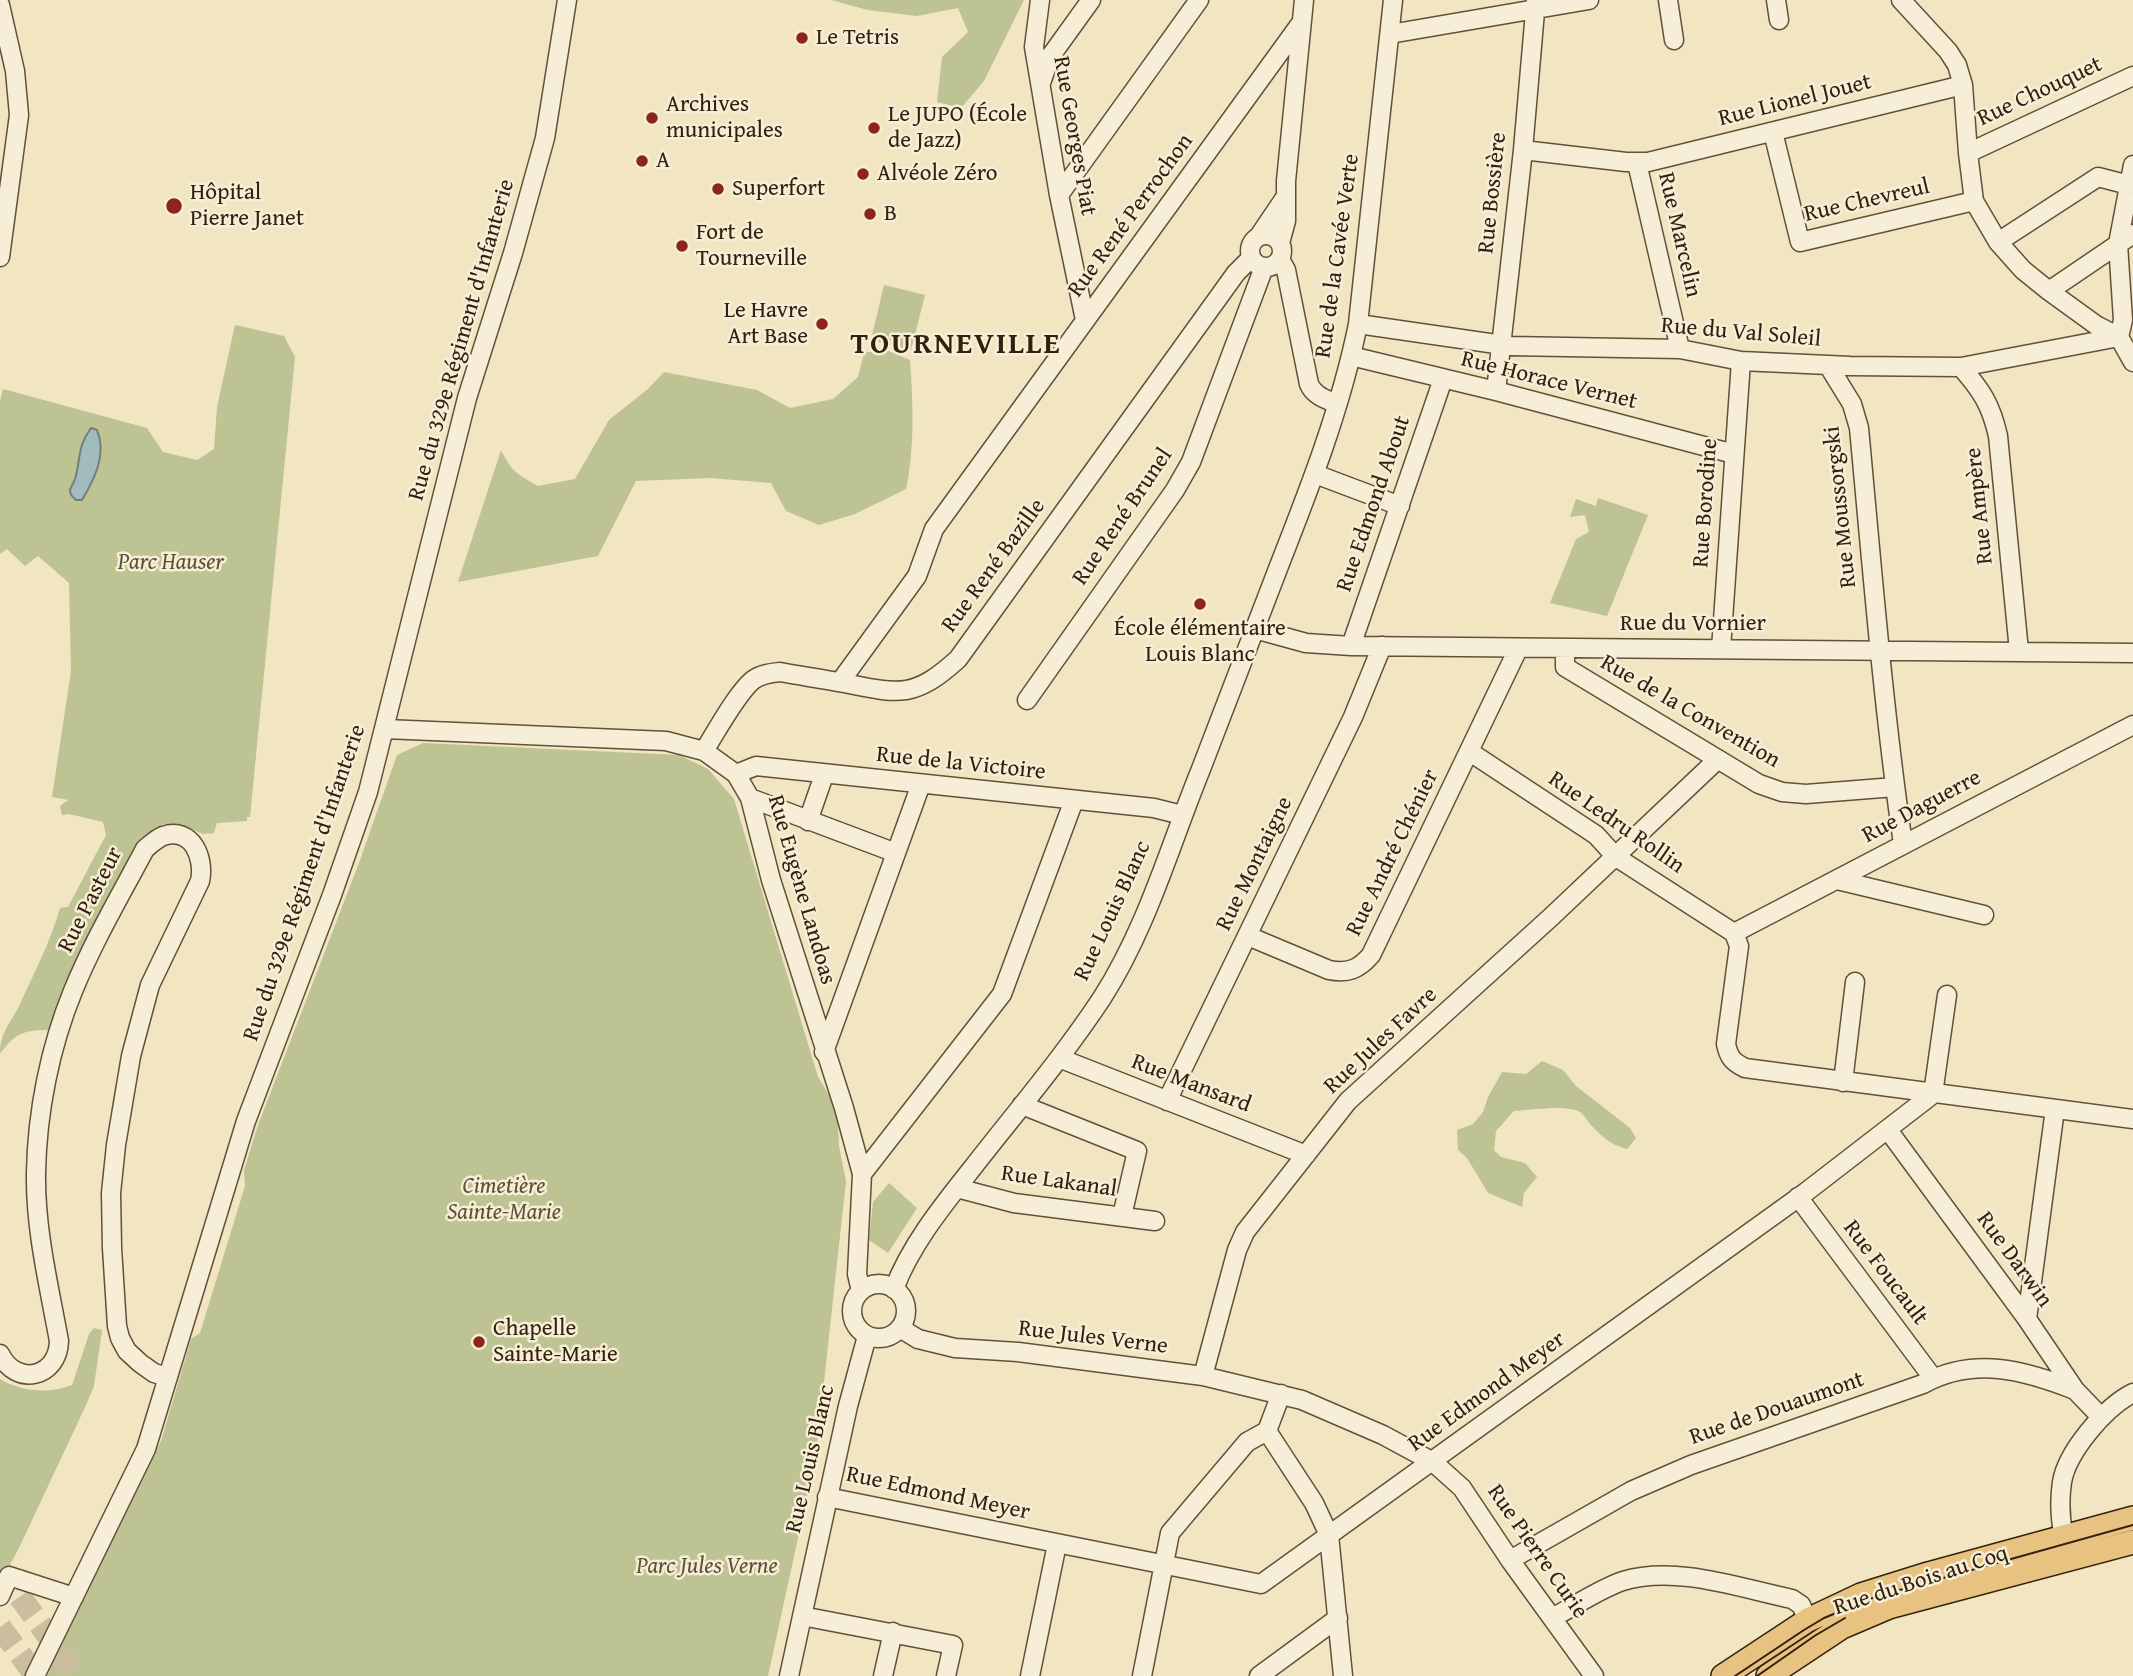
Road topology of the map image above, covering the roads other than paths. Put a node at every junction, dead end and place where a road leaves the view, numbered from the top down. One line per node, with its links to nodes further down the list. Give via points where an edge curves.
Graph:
1 (567, 0): 64 (street, Rue du 329e Régiment d'Infanterie, via 545,138 467,398)
2 (1040, 0): 18 (street, Rue Georges Piat, via 1034,47)
3 (1091, 0): 18 (street, via 1050,57)
4 (1199, 0): 26 (street)
5 (1304, 0): 14 (street)
6 (1393, 0): 15 (street, Rue de la Cavée Verte)
7 (1590, 0): 12 (street)
8 (1668, 0): 16 (street)
9 (1776, 0): 13 (street)
10 (1901, 0): 19 (street, via 1948,51)
11 (0, 5): 33 (street, via 15,71 19,115)
12 (1535, 5): 15 (street); 21 (street, Rue Bossière)
13 (1779, 20)
14 (1301, 23): 27 (street); 36 (street, Rue René Perrochon)
15 (1390, 34): 37 (street, Rue de la Cavée Verte)
16 (1674, 40)
17 (2133, 76): 22 (street, Rue Chouquet)
18 (1040, 85): 26 (street, Rue Georges Piat)
19 (1964, 85): 20 (street, Rue Lionel Jouet); 22 (street)
20 (1773, 132): 23 (street, Rue Lionel Jouet); 28 (street, Rue Chevreul, via 1800,242)
21 (1522, 150): 23 (street, Rue Marcelin); 39 (street, Rue Bossière)
22 (1968, 153): 28 (street)
23 (1637, 163): 40 (street, Rue Marcelin)
24 (2133, 165): 25 (street)
25 (2129, 185): 30 (street); 31 (street, via 2098,177)
26 (1059, 195): 36 (street, Rue Georges Piat)
27 (1286, 196): 29 (street); 32 (street)
28 (1974, 201): 31 (street)
29 (1259, 236): 32 (street, via 1273,236); 34 (street, via 1250,248)
30 (2126, 239): 35 (street); 38 (street)
31 (1998, 242): 35 (street)
32 (1280, 251): 34 (street, via 1273,266); 48 (street, via 1308,384)
33 (0, 257)
34 (1257, 263): 61 (street, Rue René Bazille, via 1236,273 958,659 926,684 908,690 889,692); 62 (street, Rue René Brunel, via 1191,462)
35 (2049, 291): 38 (street)
36 (1085, 320): 61 (street, Rue René Perrochon, via 934,529 917,576)
37 (1358, 324): 39 (street, Rue du Val Soleil); 41 (street, Rue de la Cavée Verte)
38 (2119, 337): 43 (street); 45 (street, Rue du Val Soleil)
39 (1502, 345): 40 (street, Rue du Val Soleil); 47 (street, Rue Bossière)
40 (1680, 349): 42 (street, Rue du Val Soleil)
41 (1352, 356): 46 (street, Rue Horace Vernet); 48 (street, Rue de la Cavée Verte)
42 (1741, 361): 44 (street, Rue du Val Soleil); 49 (street, Rue Borodine)
43 (2133, 362)
44 (1828, 365): 45 (street, Rue du Val Soleil); 58 (street, Rue Moussorgski, via 1852,404 1859,428)
45 (1961, 367): 59 (street, Rue Ampère, via 1982,391 1998,436)
46 (1443, 379): 47 (street, Rue Horace Vernet); 51 (street, Rue Edmond About)
47 (1496, 391): 49 (street, Rue Horace Vernet)
48 (1337, 404): 50 (street, Rue de la Cavée Verte)
49 (1734, 454): 57 (street, Rue Borodine)
50 (1315, 474): 51 (street); 52 (street, Rue de la Cavée Verte)
51 (1400, 506): 53 (street, Rue Edmond About)
52 (1255, 629): 53 (street, Rue du Vornier, via 1306,643); 74 (street, Rue Louis Blanc)
53 (1351, 646): 54 (street, Rue du Vornier)
54 (1382, 646): 56 (street, Rue du Vornier); 82 (street, Rue Montaigne)
55 (1565, 648): 56 (street, Rue du Vornier); 57 (street, Rue du Vornier); 67 (street, Rue de la Convention, via 1566,667)
56 (1518, 649): 66 (street, Rue André Chénier)
57 (1721, 649): 58 (street, Rue du Vornier)
58 (1880, 651): 59 (street, Rue du Vornier); 71 (street, Rue Moussorgski)
59 (2020, 651): 60 (street, Rue du Vornier)
60 (2133, 653)
61 (840, 682): 65 (street, Rue René Bazille, via 780,672 755,679)
62 (1027, 700)
63 (2133, 725): 76 (street, Rue Daguerre)
64 (385, 729): 65 (street, Rue Eugène Landoas, via 666,741); 107 (street, Rue du 329e Régiment d'Infanterie, via 332,895 247,1121)
65 (704, 751): 68 (street, Rue Eugène Landoas)
66 (1470, 752): 78 (street, Rue Ledru Rollin, via 1595,835); 82 (street, Rue André Chénier, via 1371,955 1362,965 1350,971 1329,970)
67 (1717, 760): 71 (street, Rue de la Convention, via 1782,792); 78 (street, Rue Jules Favre)
68 (736, 774): 69 (street, Rue de la Victoire, via 756,766); 72 (street, Rue Eugène Landoas)
69 (824, 775): 70 (street, Rue de la Victoire); 75 (street)
70 (921, 784): 73 (street, Rue de la Victoire); 77 (street)
71 (1895, 787): 76 (street, Rue Moussorgski)
72 (750, 798): 75 (street); 85 (street, Rue Eugène Landoas)
73 (1074, 800): 74 (street, Rue de la Victoire); 95 (street, via 1002,994)
74 (1182, 815): 86 (street, Rue Louis Blanc, via 1125,957)
75 (808, 821): 77 (street)
76 (1903, 844): 79 (street, Rue Daguerre)
77 (896, 853): 85 (street)
78 (1616, 857): 81 (street, Rue Ledru Rollin); 94 (street, Rue Jules Favre, via 1348,1101)
79 (1837, 880): 80 (street); 81 (street, Rue Daguerre)
80 (1984, 915)
81 (1734, 933): 87 (street, via 1739,946 1726,1044 1733,1062 1745,1069)
82 (1248, 936): 89 (street, Rue Montaigne)
83 (1855, 982): 87 (street)
84 (1947, 995): 88 (street)
85 (824, 1052): 95 (street, Rue Eugène Landoas)
86 (1059, 1058): 89 (street, Rue Mansard); 90 (street, Rue Louis Blanc)
87 (1843, 1082): 88 (street)
88 (1933, 1094): 91 (street); 93 (street, Rue Edmond Meyer)
89 (1167, 1101): 94 (street, Rue Mansard)
90 (1022, 1105): 96 (street, Rue Louis Blanc); 98 (street, via 1137,1151)
91 (2054, 1109): 92 (street); 102 (street)
92 (2133, 1119)
93 (1888, 1130): 97 (street, Rue Edmond Meyer); 102 (street, Rue Darwin)
94 (1306, 1155): 106 (street, Rue Jules Favre, via 1245,1232)
95 (862, 1174): 101 (street, Rue Eugène Landoas, via 857,1274)
96 (957, 1188): 98 (street, Rue Lakanal, via 1014,1203); 100 (street, Rue Louis Blanc)
97 (1798, 1197): 108 (street, Rue Foucault); 114 (street, Rue Edmond Meyer)
98 (1122, 1216): 99 (street, Rue Lakanal)
99 (1155, 1221)
100 (894, 1289): 101 (street, via 874,1284); 103 (street, via 905,1304)
101 (861, 1291): 104 (street, via 852,1311 856,1326)
102 (2027, 1319): 109 (street, Rue Darwin)
103 (900, 1328): 104 (street, via 885,1338); 106 (street, Rue Jules Verne, via 918,1339 955,1348)
104 (867, 1336): 115 (street, Rue Louis Blanc)
105 (0, 1354): 107 (street, Rue Pasteur, via 5,1365 23,1374 37,1374 55,1362 59,1351 40,1236 36,1174 40,1115 57,1037 73,991 145,849 156,839 176,834 195,847 203,868 150,985 138,1025 111,1193 120,1339 140,1363)
106 (1203, 1376): 111 (street, Rue Jules Verne)
107 (169, 1377): 124 (street, Rue du 329e Régiment d'Infanterie, via 146,1449)
108 (1933, 1378): 109 (street, Rue de Douaumont, via 1973,1368 2005,1368); 121 (street, Rue de Douaumont, via 1691,1465 1632,1491)
109 (2075, 1390): 112 (street, Rue Darwin)
110 (2133, 1393): 112 (street)
111 (1281, 1394): 113 (street); 114 (street, Rue Pierre Curie, via 1373,1430)
112 (2101, 1417): 118 (street, via 2078,1446 2063,1479 2059,1515)
113 (1267, 1431): 117 (street, via 1314,1503); 122 (street, via 1247,1442 1170,1534)
114 (1433, 1462): 117 (street, Rue Edmond Meyer); 121 (street, Rue Pierre Curie, via 1462,1488)
115 (827, 1497): 120 (street, Rue Edmond Meyer); 125 (street, Rue Louis Blanc)
116 (2133, 1518): 118 (main road, Rue du Bois au Coq)
117 (1329, 1535): 122 (street, Rue Edmond Meyer, via 1261,1584); 126 (street)
118 (2064, 1538): 128 (main road, Rue du Bois au Coq, via 1861,1595)
119 (2133, 1542): 140 (main road, Rue du Bois au Coq, via 1889,1607 1842,1628)
120 (1057, 1544): 122 (street, Rue Edmond Meyer); 134 (street)
121 (1510, 1560): 127 (street, Rue Pierre Curie)
122 (1165, 1564): 135 (street)
123 (0, 1595): 124 (street, via 9,1576)
124 (74, 1597): 130 (street, Rue du 329e Régiment d'Infanterie)
125 (802, 1616): 129 (street); 131 (street, Rue Louis Blanc)
126 (1338, 1618): 136 (street); 137 (street)
127 (1552, 1618): 128 (street, via 1620,1582 1647,1574 1678,1574 1792,1599 1801,1605); 138 (street, Rue Pierre Curie)
128 (1808, 1620): 139 (main road, Rue du Bois au Coq)
129 (893, 1632): 132 (street); 133 (street, via 953,1645)
130 (35, 1676)
131 (789, 1676)
132 (883, 1676)
133 (946, 1676)
134 (1030, 1676)
135 (1142, 1676)
136 (1259, 1676)
137 (1343, 1676)
138 (1594, 1676)
139 (1723, 1676)
140 (1768, 1676)

